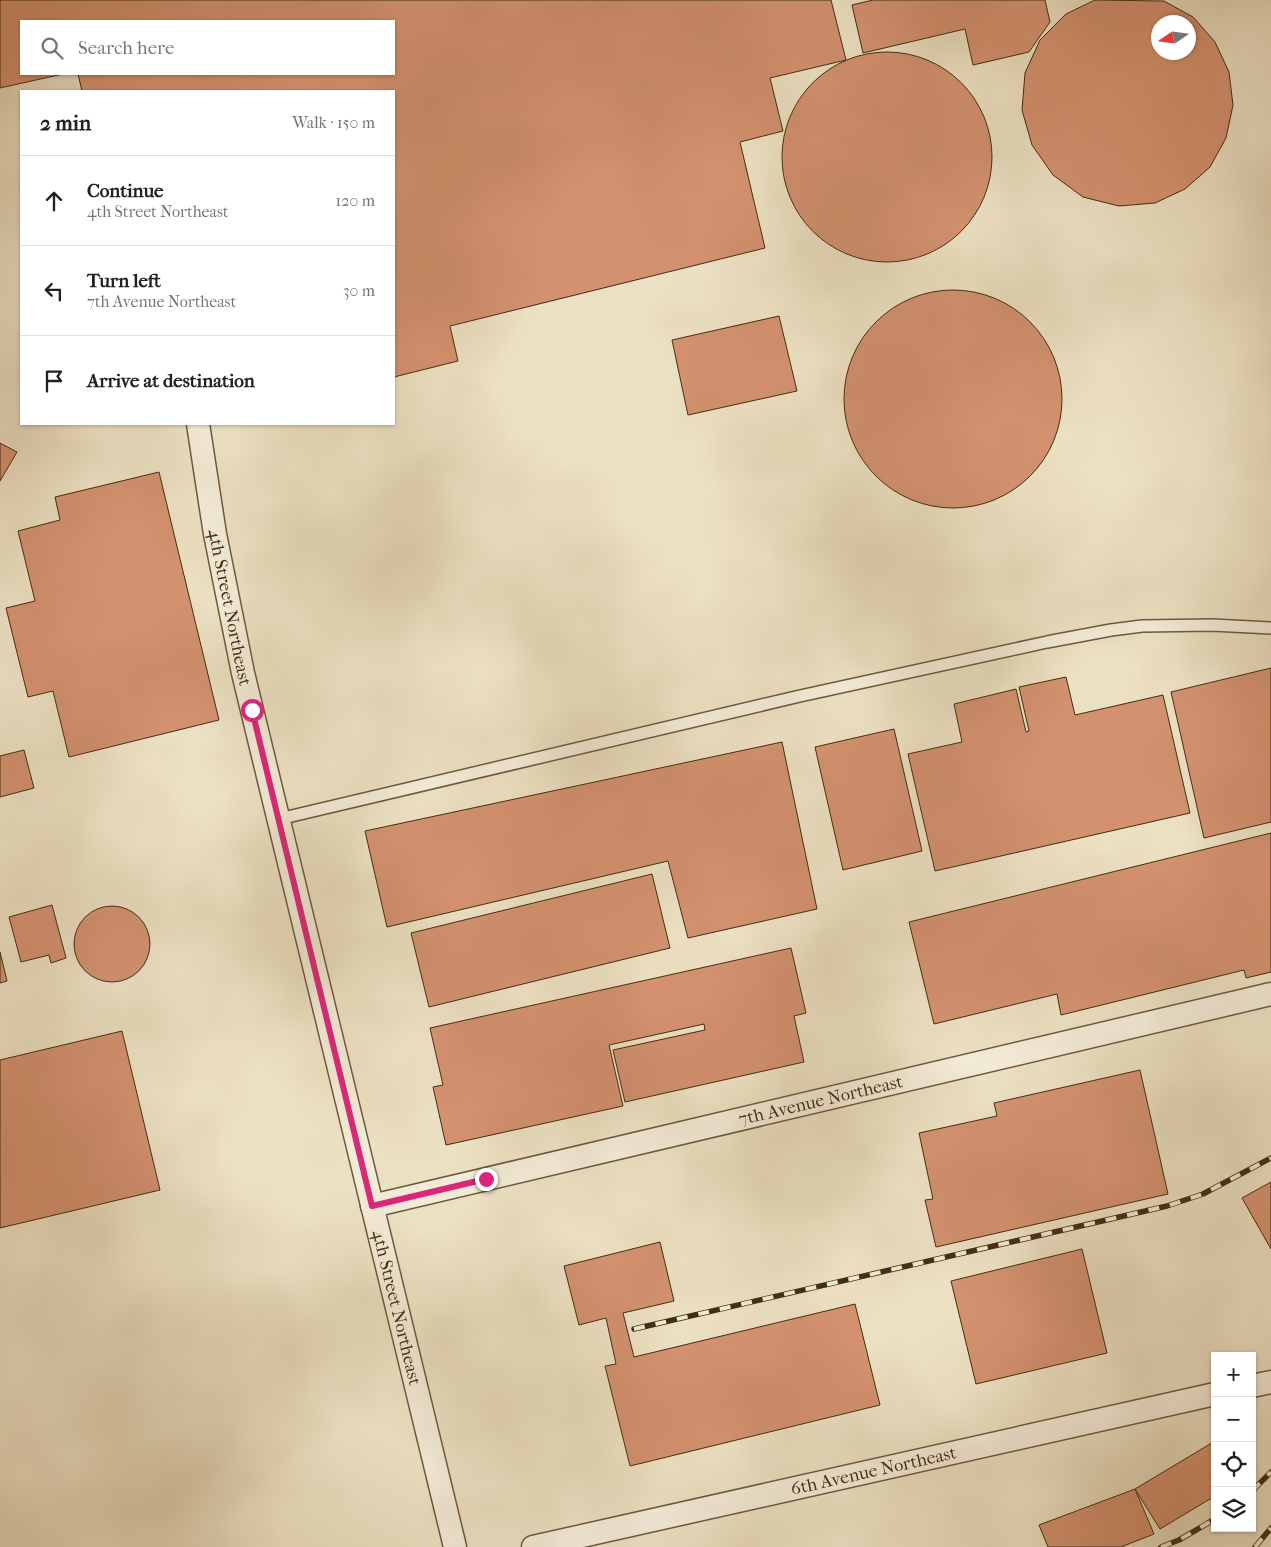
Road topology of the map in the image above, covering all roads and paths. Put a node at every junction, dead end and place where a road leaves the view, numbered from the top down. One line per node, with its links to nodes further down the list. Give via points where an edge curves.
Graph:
1 (198, 425): 3 (street, 4th Street Northeast, via 243,673)
2 (1271, 628): 3 (lane, via 1142,626 1047,642 800,696)
3 (279, 820): 5 (street, 4th Street Northeast)
4 (1271, 994): 5 (street, 7th Avenue Northeast)
5 (372, 1206): 9 (street, 4th Street Northeast)
6 (1271, 1382): 7 (street)
7 (1256, 1385)
8 (1211, 1395): 10 (street, 6th Avenue Northeast)
9 (455, 1547)
10 (533, 1547)

